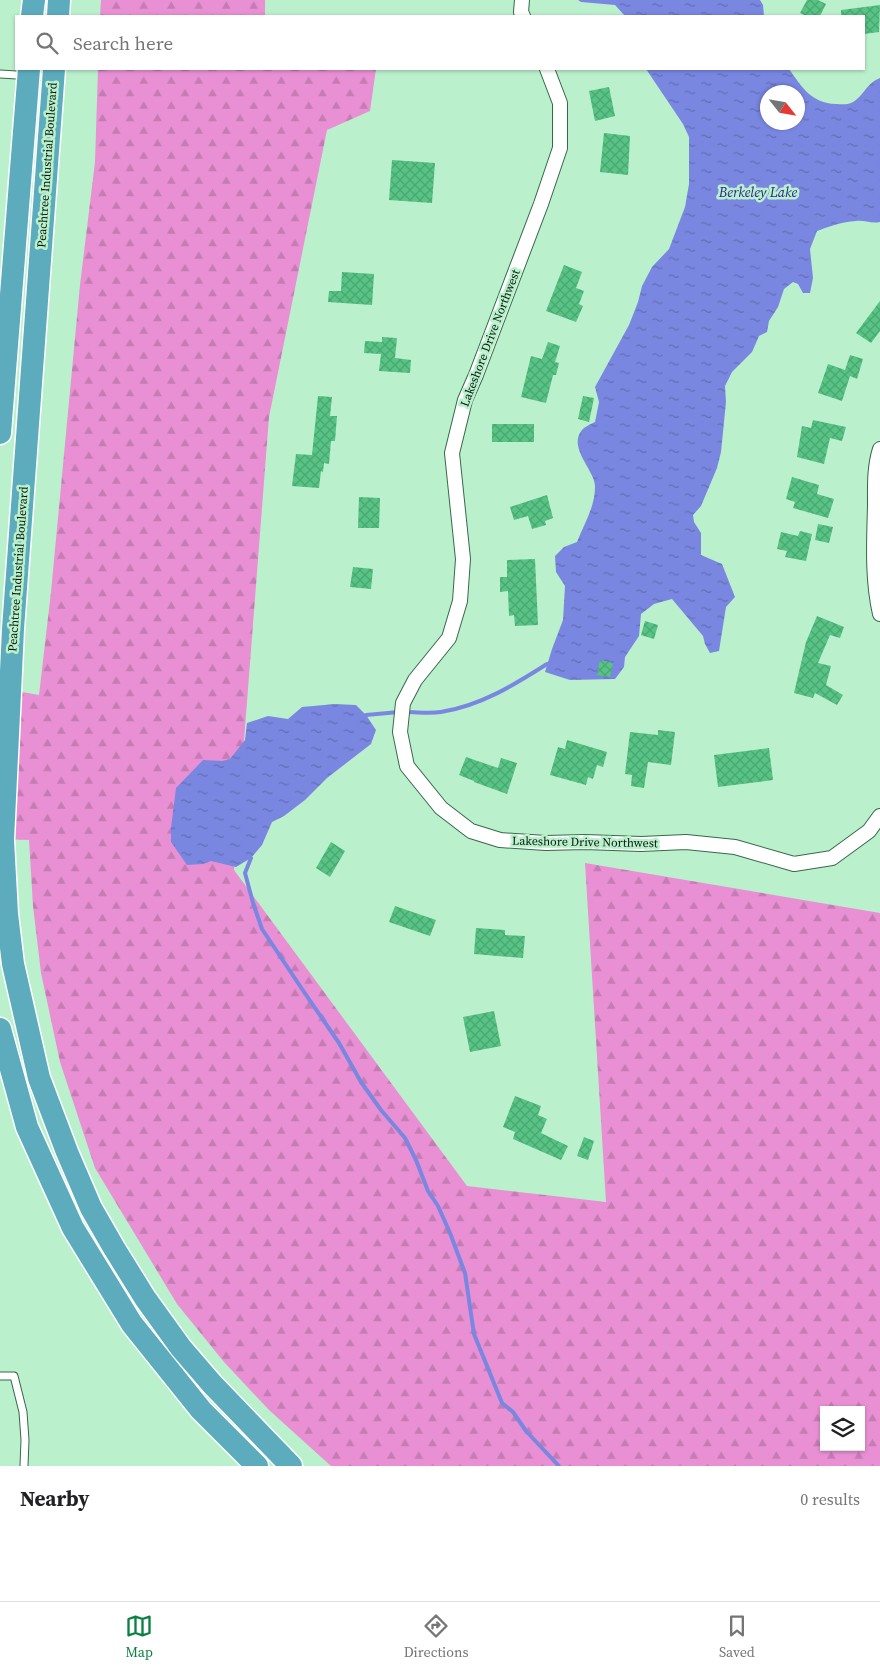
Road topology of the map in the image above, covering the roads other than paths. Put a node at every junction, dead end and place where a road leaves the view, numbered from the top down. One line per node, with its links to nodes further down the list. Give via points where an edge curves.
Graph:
1 (34, 0): 4 (highway)
2 (59, 0): 5 (highway)
3 (522, 0): 6 (street)
4 (32, 15)
5 (58, 15)
6 (522, 15)
7 (547, 70): 16 (street, Lakeshore Drive Northwest, via 560,103 560,148 460,418 452,453 463,559 460,601 449,638 416,680 403,703 400,732 406,766 441,808 471,832 500,840 545,843 686,842 735,848 794,864 832,858 869,831)
8 (28, 72): 9 (lane); 10 (lane); 11 (highway, Peachtree Industrial Boulevard)
9 (53, 73): 15 (highway, Peachtree Industrial Boulevard)
10 (0, 74)
11 (0, 433)
12 (880, 449): 13 (street, via 876,462 874,540)
13 (878, 597): 14 (street)
14 (880, 614)
15 (6, 652): 21 (highway, Peachtree Industrial Boulevard, via 3,840 7,914 13,964 39,1078 91,1208 145,1298 212,1384)
16 (880, 816)
17 (0, 1029): 20 (highway, via 27,1128 73,1228 132,1324 201,1410)
18 (0, 1376): 19 (lane, via 14,1376 23,1412)
19 (24, 1466)
20 (257, 1466)
21 (291, 1466)

